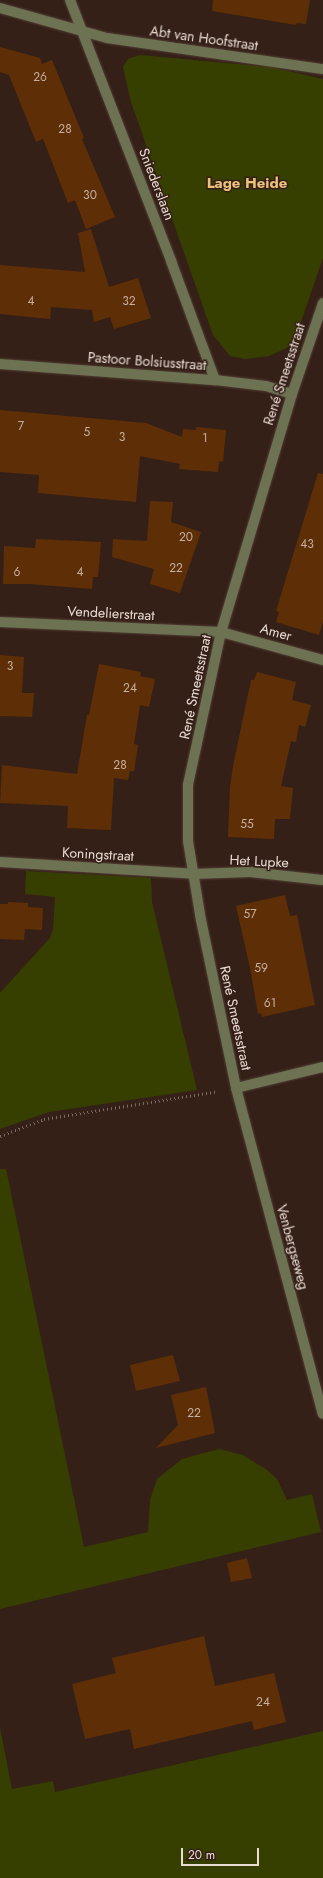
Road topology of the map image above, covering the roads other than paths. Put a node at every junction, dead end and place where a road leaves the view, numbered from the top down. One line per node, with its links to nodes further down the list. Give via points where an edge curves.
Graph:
1 (70, 0): 3 (street, Sniederslaan)
2 (0, 8): 3 (street, Abt van Hoofstraat)
3 (81, 30): 4 (street, Abt van Hoofstraat, via 108,38); 7 (street, Sniederslaan)
4 (323, 69)
5 (323, 303): 8 (street, René Smeetsstraat)
6 (0, 364): 7 (street, Pastoor Bolsiusstraat)
7 (215, 380): 8 (street, Pastoor Bolsiusstraat, via 266,386)
8 (292, 394): 10 (street, René Smeetsstraat)
9 (0, 622): 10 (street, Vendelierstraat)
10 (221, 632): 11 (street, Amer); 13 (street, René Smeetsstraat, via 188,785 188,841)
11 (323, 660)
12 (0, 862): 13 (street, Koningstraat)
13 (194, 874): 14 (street, Het Lupke, via 250,872); 16 (street, René Smeetsstraat)
14 (323, 880)
15 (323, 1067): 16 (street)
16 (236, 1088): 17 (street, Venbergseweg)
17 (323, 1414)

